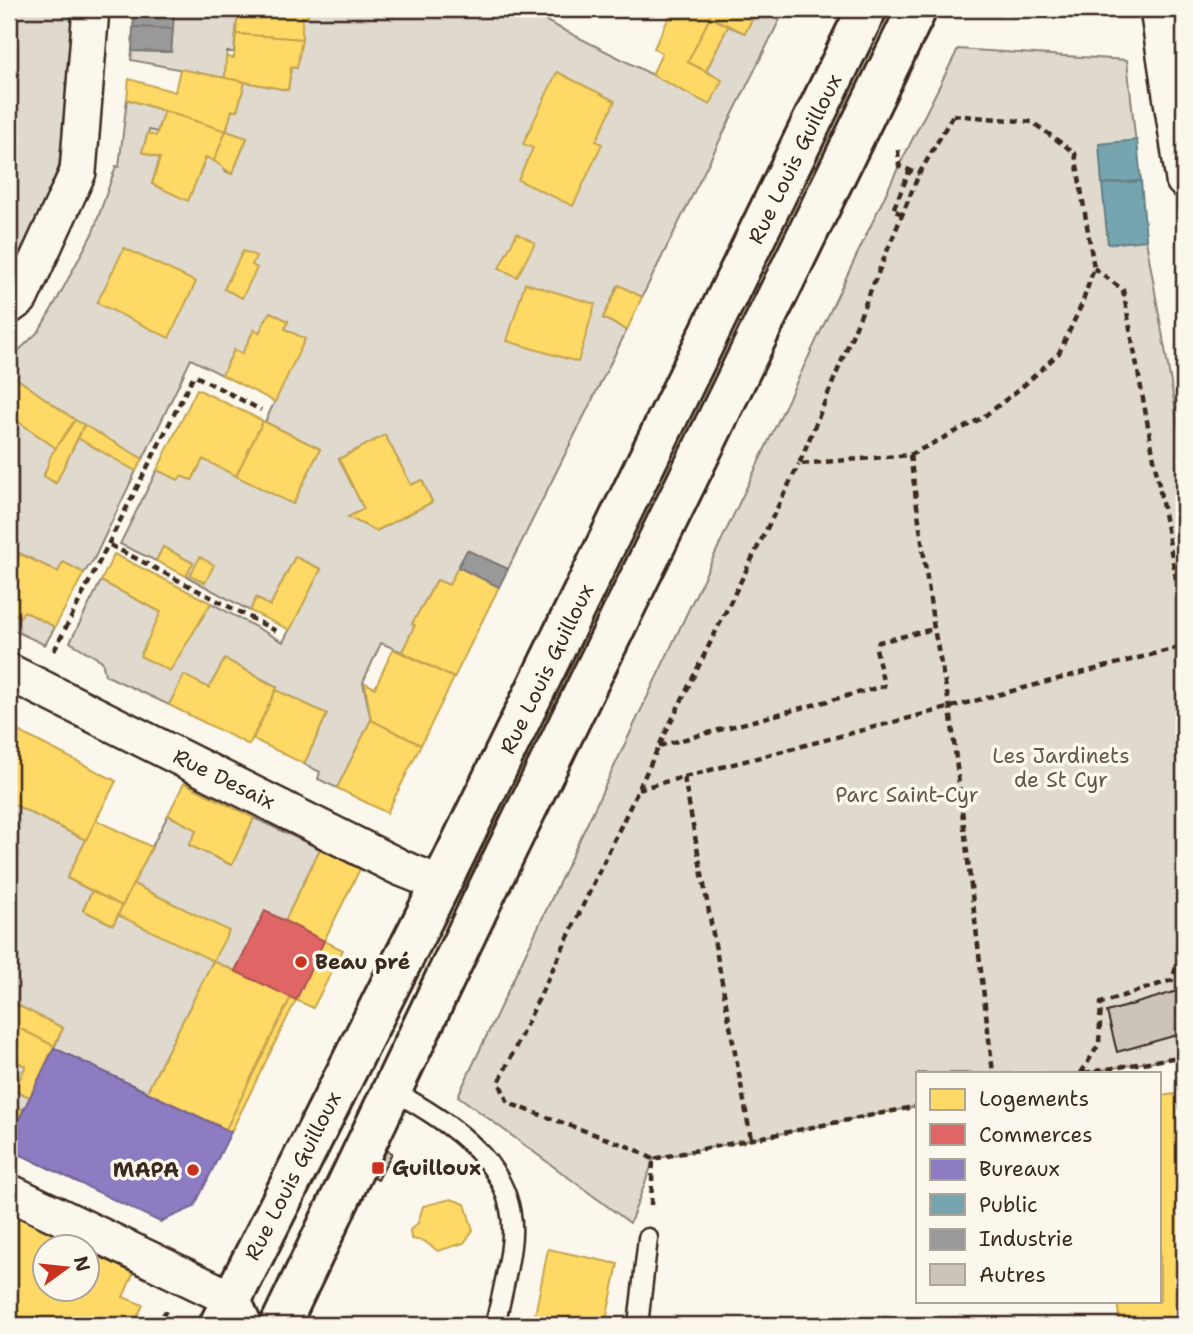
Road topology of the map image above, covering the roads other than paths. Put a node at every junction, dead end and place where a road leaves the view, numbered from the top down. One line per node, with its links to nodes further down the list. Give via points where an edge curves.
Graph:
1 (91, 9): 7 (street, via 78,172 20,298)
2 (867, 9): 9 (main road, Rue Louis Guilloux)
3 (917, 9): 10 (main road, Rue Louis Guilloux)
4 (1158, 9): 5 (street)
5 (1174, 50): 6 (street)
6 (1184, 180)
7 (9, 306)
8 (23, 679): 9 (street, Rue Desaix)
9 (441, 884): 13 (main road, Rue Louis Guilloux)
10 (392, 1090): 14 (main road, Rue Louis Guilloux); 15 (lane, via 451,1126 485,1156 504,1186 512,1244)
11 (9, 1192): 13 (street)
12 (648, 1238): 16 (lane)
13 (232, 1316)
14 (280, 1325)
15 (495, 1325)
16 (638, 1325)

